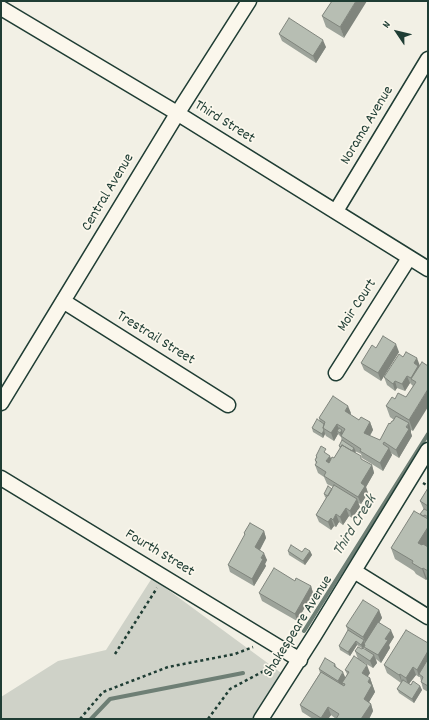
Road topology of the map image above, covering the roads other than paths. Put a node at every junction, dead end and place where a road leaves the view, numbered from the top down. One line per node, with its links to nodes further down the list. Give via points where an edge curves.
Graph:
1 (248, 1): 4 (street, Central Avenue)
2 (5, 6): 4 (street, Third Street)
3 (428, 59): 5 (street, Norama Avenue)
4 (177, 114): 5 (street, Third Street); 8 (street, Central Avenue)
5 (336, 211): 6 (street, Third Street)
6 (409, 258): 7 (street, Third Street); 9 (street, Moir Court)
7 (428, 269)
8 (63, 301): 10 (street, Central Avenue); 11 (street, Trestrail Street)
9 (336, 373)
10 (1, 403)
11 (228, 405)
12 (428, 450): 14 (street, Shakespeare Avenue)
13 (1, 478): 16 (street, Fourth Street)
14 (354, 571): 15 (street); 16 (street, Shakespeare Avenue)
15 (428, 617)
16 (297, 658): 17 (street, Shakespeare Avenue)
17 (261, 719)

